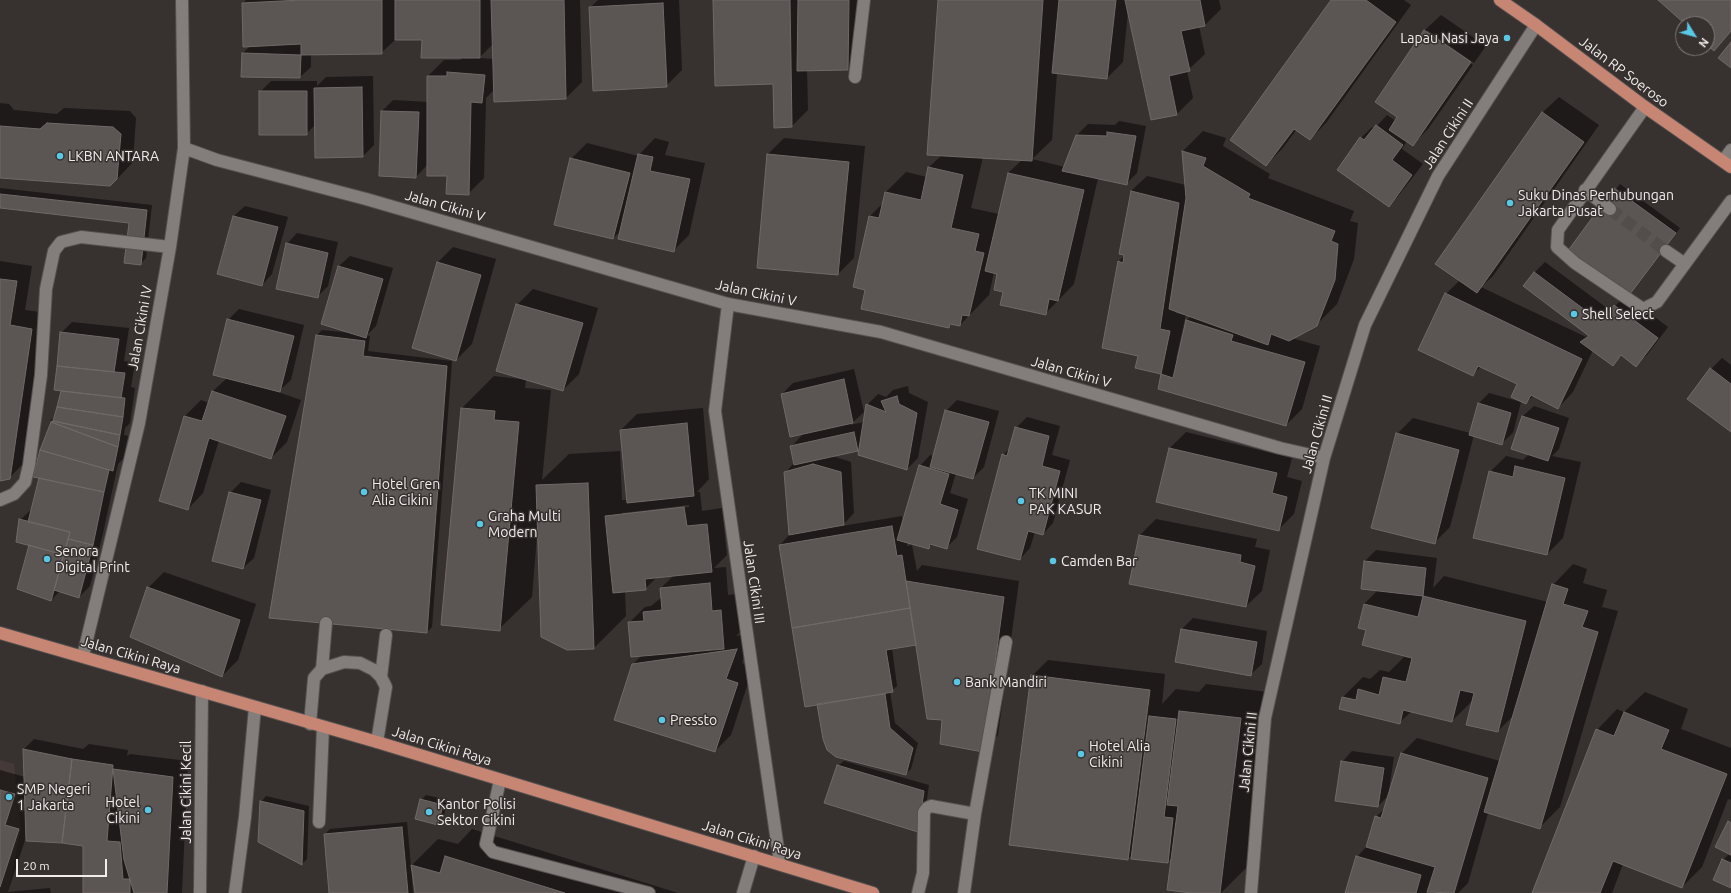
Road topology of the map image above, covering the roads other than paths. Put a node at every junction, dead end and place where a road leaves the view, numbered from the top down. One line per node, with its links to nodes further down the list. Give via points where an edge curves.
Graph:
1 (182, 0): 7 (street, Jalan Cikini IV)
2 (864, 0): 5 (street)
3 (1500, 0): 4 (main road, Jalan RP Soeroso)
4 (1536, 25): 6 (main road, Jalan RP Soeroso); 17 (street, Jalan Cikini II, via 1438,176 1365,325)
5 (855, 77)
6 (1645, 107): 9 (main road, Jalan RP Soeroso); 10 (street)
7 (184, 148): 13 (street, Jalan Cikini IV); 16 (street, Jalan Cikini V, via 217,160 366,199)
8 (1731, 150): 9 (street)
9 (1727, 164)
10 (1585, 190): 12 (street); 15 (street, via 1558,230 1557,247 1575,263 1643,309 1657,302)
11 (1731, 201): 15 (street)
12 (1610, 209)
13 (170, 247): 18 (street, via 81,237 61,242 54,251 46,289 41,375 29,465 25,482 14,494); 23 (street, Jalan Cikini IV, via 138,423)
14 (1666, 251): 15 (street)
15 (1685, 264)
16 (728, 304): 17 (street, Jalan Cikini V, via 881,332 1280,448); 35 (street, Jalan Cikini III, via 715,411)
17 (1324, 458): 43 (street, Jalan Cikini II, via 1266,718)
18 (0, 500)
19 (326, 624): 24 (street)
20 (0, 633): 23 (main road, Jalan Cikini Raya)
21 (386, 635): 25 (street)
22 (1006, 642): 32 (street)
23 (83, 656): 26 (main road, Jalan Cikini Raya)
24 (322, 669): 25 (street, via 344,662 360,663); 28 (street, via 314,678)
25 (382, 677): 30 (street, via 386,687)
26 (202, 691): 27 (main road, Jalan Cikini Raya); 36 (street, Jalan Cikini Kecil)
27 (254, 707): 28 (main road, Jalan Cikini Raya); 37 (street, via 245,817)
28 (310, 724): 29 (main road, Jalan Cikini Raya)
29 (324, 727): 30 (main road, Jalan Cikini Raya); 33 (street)
30 (377, 742): 31 (main road, Jalan Cikini Raya)
31 (500, 780): 34 (main road, Jalan Cikini Raya); 38 (street, via 486,844 493,852)
32 (976, 814): 41 (street, via 931,806 924,812 923,873); 42 (street)
33 (319, 822)
34 (754, 856): 35 (main road, Jalan Cikini Raya); 39 (street)
35 (780, 864): 40 (main road, Jalan Cikini Raya)
36 (200, 893)
37 (235, 893)
38 (649, 893)
39 (743, 893)
40 (873, 893)
41 (918, 893)
42 (964, 893)
43 (1251, 893)

